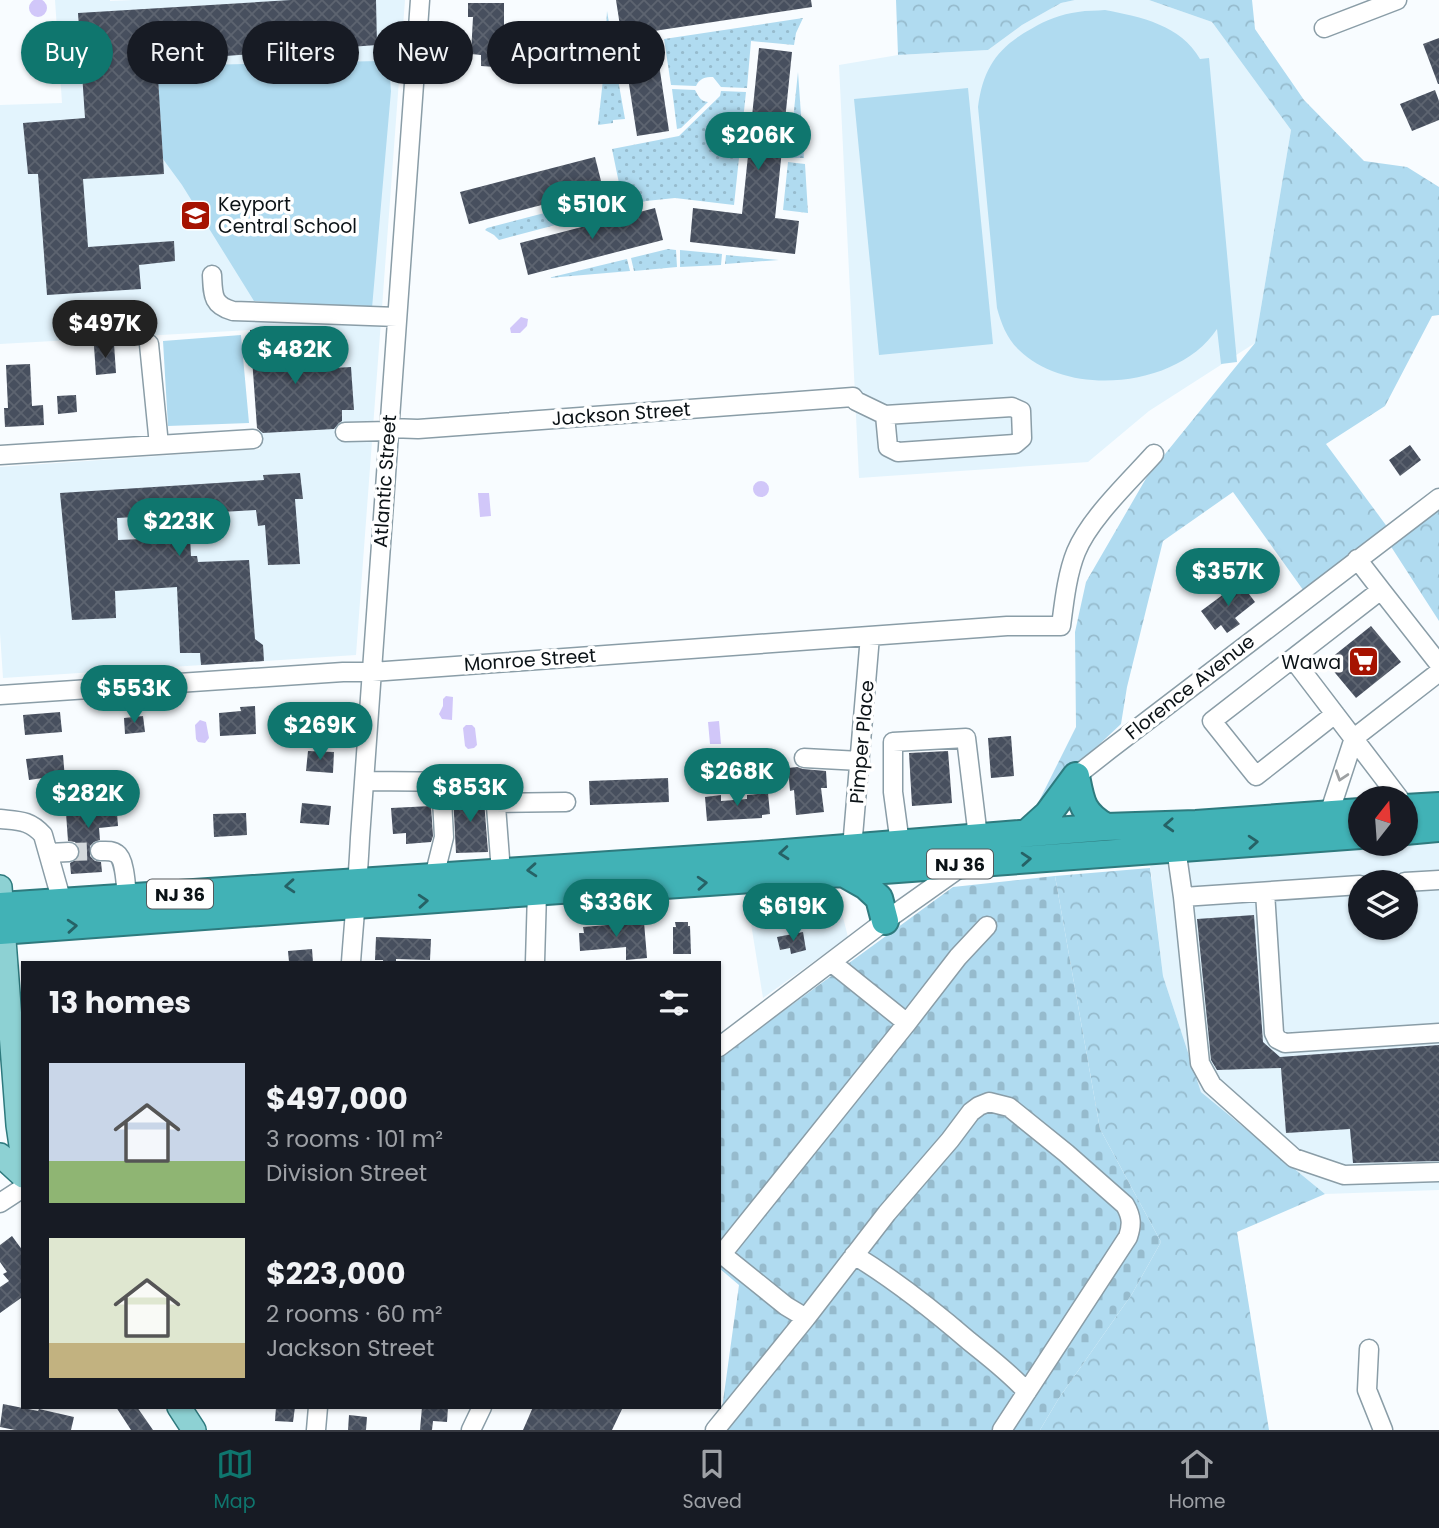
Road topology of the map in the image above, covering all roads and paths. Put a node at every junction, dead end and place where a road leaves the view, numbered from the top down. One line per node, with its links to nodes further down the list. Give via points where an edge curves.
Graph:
1 (420, 0): 5 (street, Atlantic Street)
2 (1397, 0): 3 (street)
3 (1324, 28)
4 (212, 275): 5 (street, via 216,301 233,311)
5 (397, 317): 8 (street, Atlantic Street)
6 (149, 344): 11 (street)
7 (886, 415): 7 (street, via 1012,407 1021,411 1022,439 1016,444 898,452 888,447); 8 (street, Jackson Street, via 853,397)
8 (389, 430): 9 (street, Jackson Street); 20 (street, Atlantic Street)
9 (345, 432)
10 (253, 439): 11 (street)
11 (159, 445): 13 (street)
12 (1154, 454): 17 (street, Monroe Street, via 1094,521 1076,552 1061,626)
13 (0, 455)
14 (1439, 498): 15 (street, Florence Avenue)
15 (1357, 559): 16 (street); 29 (street, Florence Avenue)
16 (1381, 590): 18 (street); 19 (street)
17 (870, 636): 20 (street, Monroe Street); 24 (street, Pimper Place)
18 (1293, 659): 23 (street); 23 (street, via 1212,721 1255,776)
19 (1439, 664)
20 (372, 672): 22 (street, Monroe Street); 31 (street, Atlantic Street)
21 (1439, 672): 25 (street)
22 (0, 695)
23 (1335, 714): 25 (street)
24 (862, 737): 26 (street); 28 (street, Pimper Place)
25 (1354, 738): 32 (street); 38 (street, one-way to 38)
26 (893, 743): 45 (street, via 967,738); 46 (street)
27 (804, 758): 28 (street)
28 (860, 761): 47 (street, Pimper Place)
29 (1076, 776): 41 (highway, via 1084,809); 43 (highway, via 1048,814)
30 (441, 780): 31 (street); 34 (street, via 473,782 495,793); 55 (street, via 443,836)
31 (364, 781): 61 (street, Atlantic Street)
32 (1387, 786)
33 (566, 802): 34 (street)
34 (496, 803): 53 (street)
35 (1439, 806): 36 (highway)
36 (1418, 808)
37 (1348, 813): 38 (highway, NJ 36)
38 (1329, 814): 41 (highway, NJ 36, one-way to 41)
39 (1418, 817): 42 (highway)
40 (0, 819): 51 (street, via 36,826)
41 (1106, 827): 43 (highway, NJ 36)
42 (1439, 828)
43 (1027, 833): 45 (highway, NJ 36)
44 (1348, 836): 48 (highway, NJ 36, one-way to 44)
45 (978, 837): 46 (highway, NJ 36)
46 (900, 844): 47 (highway, NJ 36)
47 (852, 848): 53 (highway, NJ 36, one-way to 53)
48 (1176, 848): 52 (highway, NJ 36, one-way to 48); 63 (street)
49 (100, 851): 62 (street, via 110,850 121,859)
50 (69, 852): 51 (street)
51 (49, 853): 64 (street)
52 (966, 864): 54 (highway, NJ 36); 66 (street)
53 (501, 872): 55 (highway, NJ 36)
54 (843, 873): 59 (highway, NJ 36, one-way to 54); 66 (highway, via 879,898)
55 (434, 877): 61 (highway, NJ 36)
56 (1439, 880): 57 (street)
57 (1418, 881)
58 (1348, 886): 60 (street)
59 (537, 892): 61 (highway, NJ 36, one-way to 59); 69 (street)
60 (1265, 892): 63 (street); 72 (street, via 1277,1039 1285,1043)
61 (357, 894): 62 (highway, NJ 36, one-way to 62); 65 (highway, NJ 36, one-way to 61); 68 (street, Atlantic Street)
62 (127, 897): 64 (highway, NJ 36)
63 (1183, 897): 78 (street, via 1200,1063 1212,1085 1294,1158 1344,1175)
64 (62, 902): 65 (highway, NJ 36)
65 (1, 912): 74 (main road)
66 (885, 921): 70 (street)
67 (987, 926): 71 (street)
68 (351, 961)
69 (534, 961)
70 (831, 962): 71 (street); 73 (street)
71 (907, 1023): 82 (street)
72 (1439, 1033)
73 (721, 1045)
74 (6, 1059): 75 (main road)
75 (13, 1089): 76 (main road)
76 (21, 1150)
77 (0, 1155): 79 (main road)
78 (1439, 1172)
79 (21, 1174)
80 (21, 1189): 81 (street)
81 (0, 1203)
82 (721, 1252)
83 (721, 1254): 85 (street)
84 (854, 1255): 85 (street); 87 (street, via 951,1326); 87 (street, via 971,1112 989,1102 1017,1113 1125,1205 1131,1221 1128,1237)
85 (806, 1318): 94 (street)
86 (1368, 1349): 96 (street, via 1367,1390)
87 (1027, 1392): 95 (street)
88 (180, 1409): 91 (main road)
89 (318, 1409): 92 (street)
90 (481, 1409): 93 (street)
91 (194, 1430)
92 (316, 1430)
93 (471, 1430)
94 (715, 1430)
95 (1002, 1430)
96 (1383, 1430)

